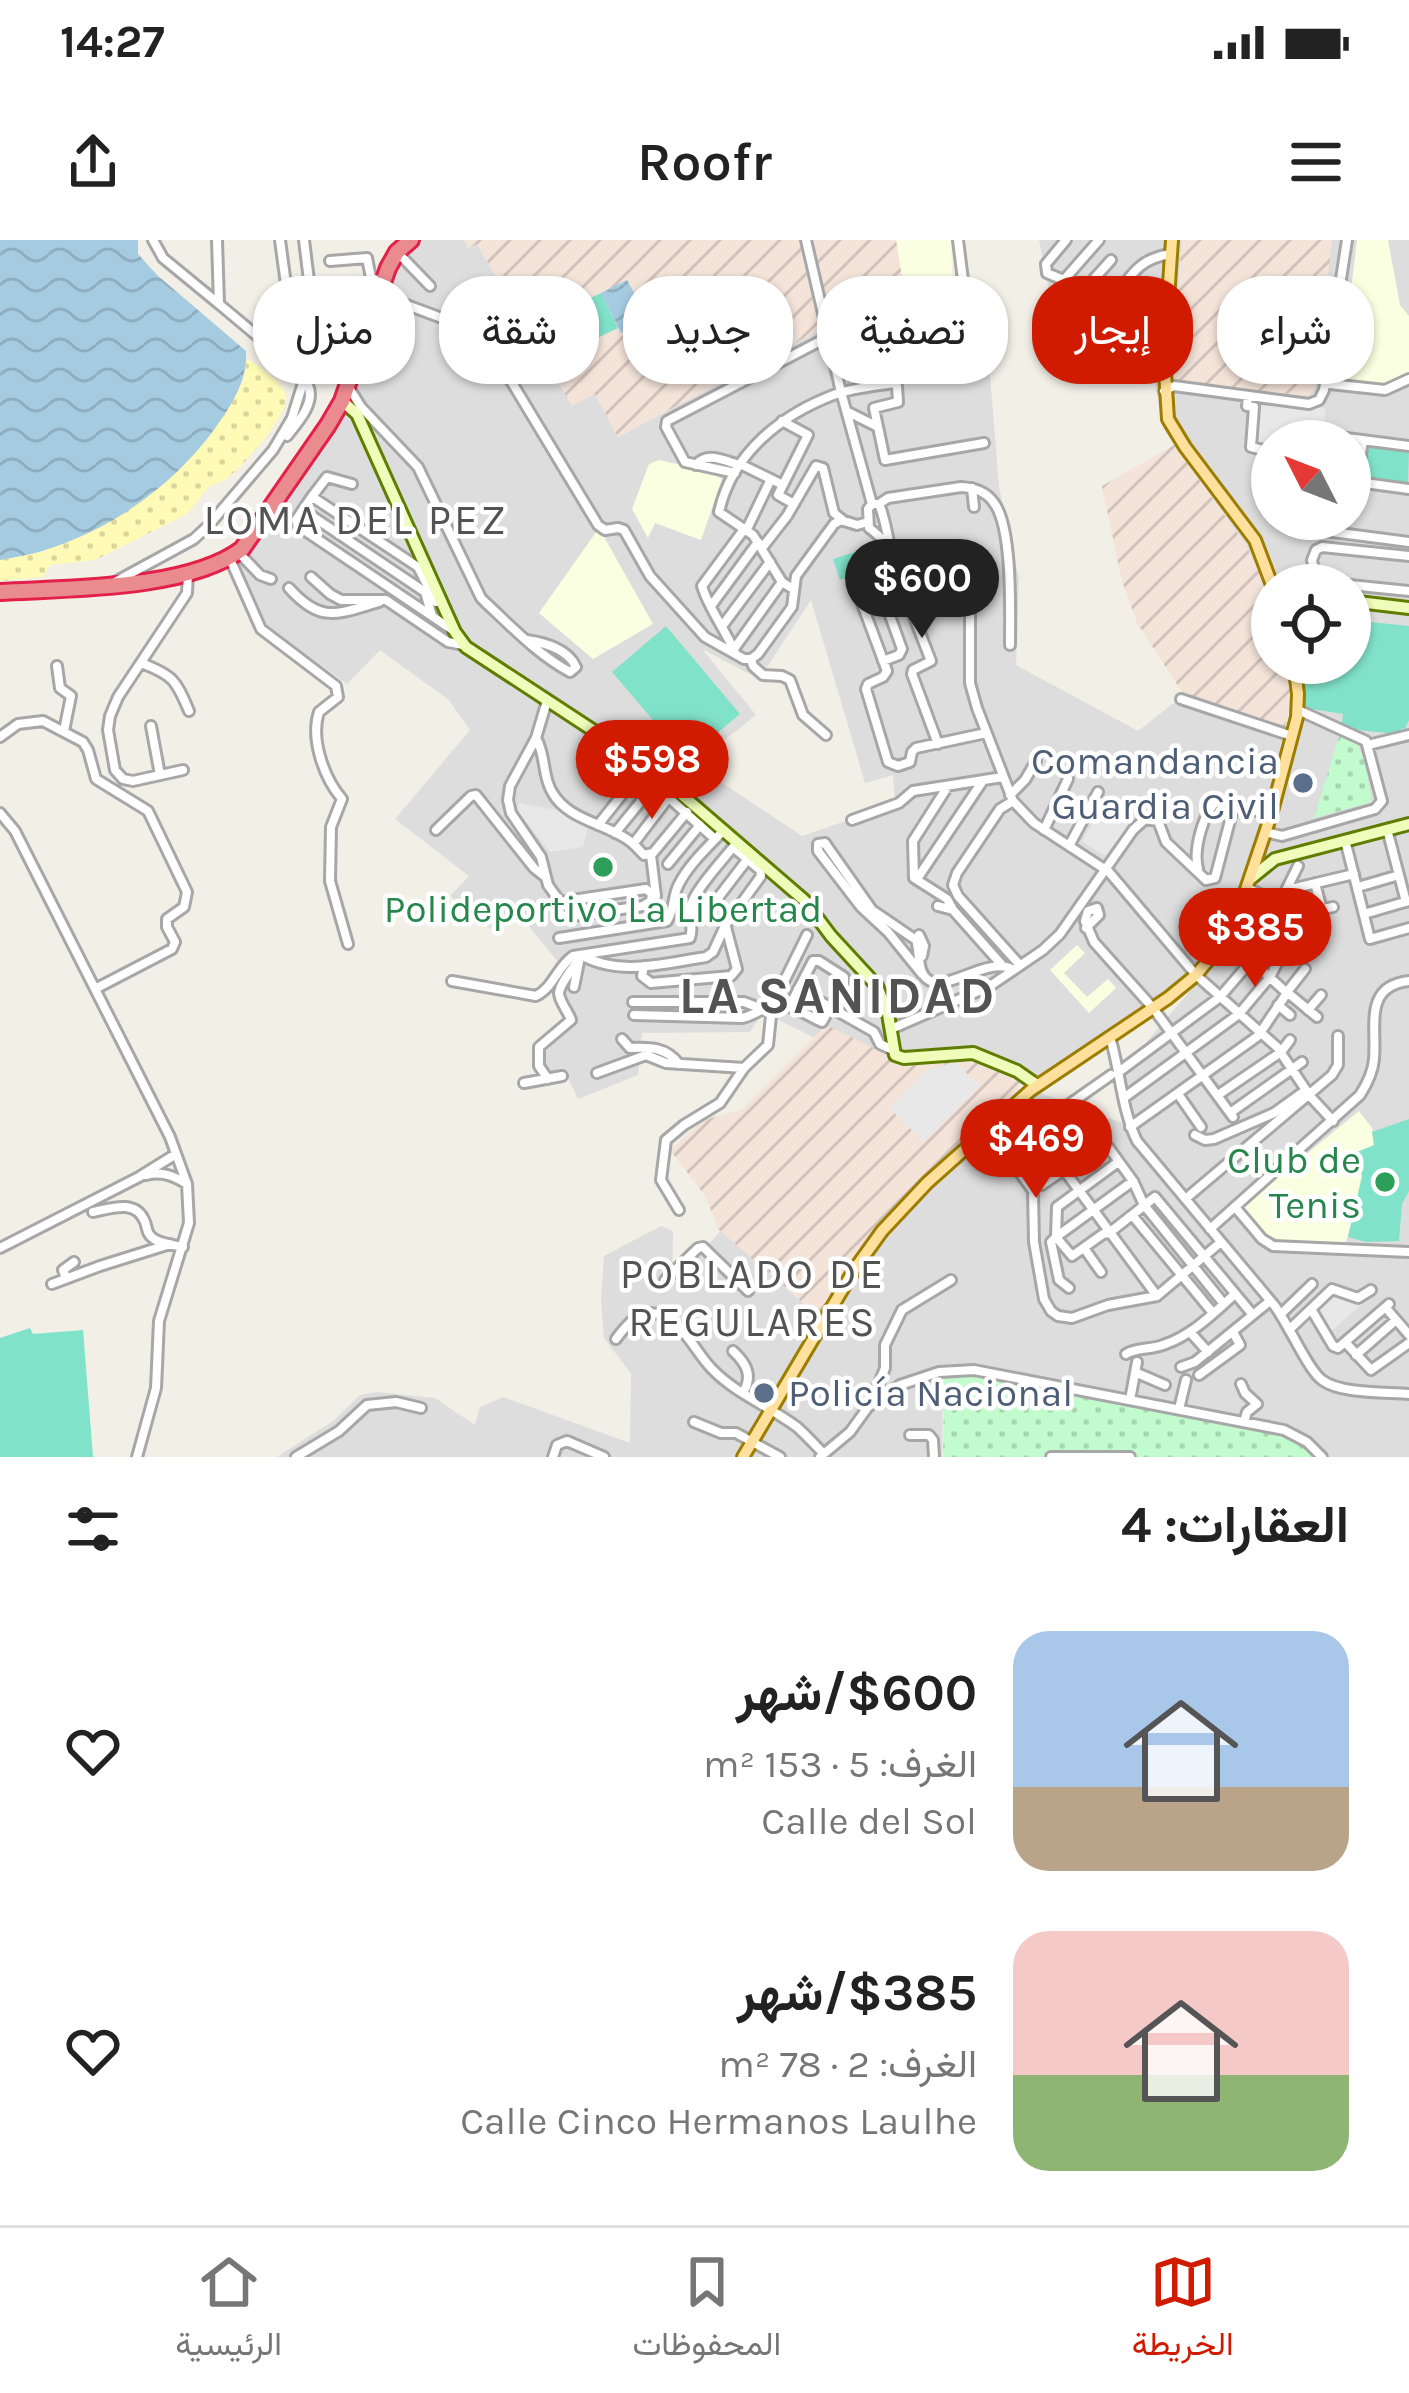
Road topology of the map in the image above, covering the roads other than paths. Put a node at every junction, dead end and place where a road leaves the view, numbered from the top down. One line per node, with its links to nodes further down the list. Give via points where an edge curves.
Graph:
1 (153, 240): 28 (street)
2 (217, 240): 28 (street)
3 (280, 240): 15 (street)
4 (304, 240): 16 (street)
5 (411, 240): 12 (highway)
6 (806, 240): 27 (street)
7 (958, 240): 19 (street)
8 (1066, 240): 20 (street, via 1046,264)
9 (1099, 240): 21 (street)
10 (1347, 240): 25 (street)
11 (1171, 244): 23 (street); 24 (main road)
12 (397, 252): 18 (highway); 26 (street)
13 (1111, 260): 22 (street)
14 (330, 261): 17 (street, via 367,257)
15 (285, 276)
16 (308, 276)
17 (370, 276)
18 (387, 276)
19 (962, 276)
20 (1052, 276)
21 (1061, 276)
22 (1097, 276)
23 (1131, 276)
24 (1169, 276)
25 (1341, 276)
26 (430, 286)
27 (817, 288)
28 (219, 304): 30 (street)
29 (415, 305): 103 (street, via 482,333 598,525 624,530 650,576 705,638)
30 (253, 332)
31 (817, 343): 52 (street, via 668,421 682,459)
32 (1409, 379): 38 (street, via 1385,390)
33 (305, 384): 77 (street, via 311,398 303,414 209,525)
34 (348, 384): 41 (highway)
35 (839, 384): 40 (street)
36 (1171, 384): 39 (main road)
37 (1325, 384): 42 (street, via 1309,404)
38 (1330, 384)
39 (1175, 390): 42 (street); 75 (main road, via 1168,419 1174,432)
40 (841, 392): 43 (street); 45 (street); 46 (street, via 895,383 898,401 874,407)
41 (345, 393): 50 (street); 72 (highway); 96 (street)
42 (1248, 398): 44 (street)
43 (846, 412): 46 (street); 61 (street)
44 (1253, 420)
45 (782, 421): 52 (street); 56 (street, via 808,435)
46 (876, 426): 48 (street, via 885,460)
47 (1371, 441): 49 (street)
48 (984, 443)
49 (1409, 446)
50 (402, 448): 51 (street); 100 (street, via 481,598)
51 (392, 459)
52 (738, 467): 53 (street); 66 (street, via 719,512)
53 (771, 479): 56 (street); 66 (street)
54 (352, 484): 59 (street, via 329,477)
55 (1371, 484): 58 (street)
56 (783, 485): 60 (street, via 779,496)
57 (972, 488): 61 (street); 62 (street); 101 (street, via 999,511)
58 (1409, 489)
59 (314, 494): 63 (street); 96 (street, via 418,567)
60 (794, 504): 64 (street, via 820,466 834,513); 70 (street)
61 (875, 504): 65 (street); 67 (street, via 883,510)
62 (974, 507)
63 (304, 510): 97 (street, via 425,592); 97 (street, via 298,526)
64 (845, 521): 65 (street); 86 (street, via 834,524)
65 (868, 522): 67 (street)
66 (746, 528): 70 (street); 94 (street, via 703,583)
67 (880, 530): 71 (street)
68 (1371, 537): 69 (street)
69 (1409, 542)
70 (760, 545): 74 (street); 94 (street)
71 (890, 547): 87 (street); 90 (street, via 960,560 970,572)
72 (233, 554): 78 (highway); 80 (street); 189 (street, via 261,629 339,691 316,728 342,800 331,827 330,881)
73 (1409, 556): 76 (street, via 1322,548)
74 (770, 562): 82 (street); 98 (street)
75 (1264, 564)
76 (1313, 564)
77 (146, 565): 81 (street); 83 (street)
78 (187, 572): 81 (highway); 106 (street, via 187,593)
79 (311, 577): 92 (street, via 341,600)
80 (271, 579)
81 (152, 581): 83 (highway)
82 (782, 582): 86 (street); 103 (street)
83 (108, 586): 89 (highway)
84 (1371, 587): 88 (street)
85 (289, 588): 92 (street, via 326,614)
86 (793, 589): 104 (street, via 789,613)
87 (904, 589): 90 (street, via 913,599); 91 (street); 121 (street, via 931,658 912,672)
88 (1409, 591)
89 (0, 592)
90 (971, 596): 115 (street, via 970,683)
91 (883, 597): 105 (street, via 902,649); 105 (street, via 861,603)
92 (386, 600): 102 (street)
93 (1371, 603): 95 (street)
94 (711, 606): 98 (street)
95 (1409, 608)
96 (448, 616): 99 (street)
97 (432, 617): 99 (street)
98 (723, 626): 103 (street)
99 (455, 632): 102 (street)
100 (527, 640): 100 (street, via 566,670 576,667 556,648)
101 (1010, 645)
102 (464, 646): 109 (street)
103 (735, 652): 104 (street)
104 (751, 659): 116 (street, via 763,675 790,680 803,715)
105 (883, 661): 121 (street, via 886,674 866,689 888,761 910,762 913,749)
106 (141, 663): 112 (street, via 174,680); 126 (street, via 110,716 114,766 126,780)
107 (57, 666): 114 (street, via 70,697)
108 (1296, 684): 111 (main road)
109 (548, 699): 120 (street); 124 (street)
110 (1181, 699): 118 (street)
111 (1298, 710): 118 (main road); 122 (street)
112 (189, 711)
113 (151, 726): 126 (street)
114 (64, 731): 119 (street, via 30,721); 203 (street, via 86,746 100,783 148,811 187,892 184,907 167,919 172,950)
115 (986, 734): 121 (street); 127 (street)
116 (826, 735)
117 (1409, 735): 122 (street)
118 (1292, 736): 140 (main road)
119 (0, 737)
120 (536, 738): 143 (street, via 552,794); 163 (street, via 508,800)
121 (938, 743)
122 (1368, 745): 148 (street, via 1378,808 1282,836)
123 (1036, 761): 135 (street)
124 (643, 768): 130 (street); 143 (street); 150 (street)
125 (183, 770): 126 (street)
126 (160, 775)
127 (1003, 778): 129 (street); 135 (street)
128 (1068, 779): 133 (street)
129 (982, 781): 131 (street); 164 (street)
130 (655, 784): 134 (street); 149 (street)
131 (949, 785): 141 (street, via 913,791); 164 (street, via 913,841)
132 (1098, 792): 137 (street)
133 (1060, 796): 137 (street); 146 (street)
134 (669, 797): 139 (street); 152 (street)
135 (1011, 798): 146 (street); 195 (street, via 952,885)
136 (1242, 806): 140 (street); 165 (street, via 1233,808 1215,878); 165 (street, via 1210,806 1196,857)
137 (1088, 810): 154 (street)
138 (0, 812): 203 (street)
139 (687, 812): 144 (street); 156 (street)
140 (1271, 814): 148 (main road)
141 (852, 820)
142 (1409, 824): 147 (street)
143 (598, 825): 149 (street)
144 (700, 825): 150 (street); 159 (street)
145 (436, 830): 163 (street, via 476,795)
146 (1044, 830): 154 (street)
147 (1387, 830): 151 (street); 166 (street)
148 (1265, 832): 155 (main road)
149 (615, 833): 152 (street)
150 (719, 834): 153 (street); 187 (street, via 683,878 667,921)
151 (1345, 840): 157 (street); 162 (street)
152 (633, 843): 156 (street)
153 (736, 844): 158 (street); 190 (street, via 691,904 690,938); 219 (street, via 805,899 874,981)
154 (1069, 846): 161 (street)
155 (1260, 849): 157 (street); 168 (main road)
156 (652, 854): 171 (street)
157 (1275, 859): 168 (street)
158 (748, 860): 181 (street); 182 (street, via 761,872)
159 (668, 864)
160 (1298, 866): 170 (street)
161 (1104, 869): 165 (street, via 1149,818); 195 (street, via 1060,934); 198 (street)
162 (1354, 874): 167 (street); 169 (street)
163 (546, 878): 173 (street)
164 (915, 879): 177 (street)
165 (1206, 880)
166 (1403, 880): 169 (street); 172 (street)
167 (1316, 883): 170 (street); 178 (street)
168 (1249, 884): 174 (street); 188 (main road)
169 (1358, 887): 180 (street)
170 (1286, 890): 174 (street)
171 (651, 901): 173 (street, via 646,890); 173 (street, via 564,916)
172 (1408, 901): 180 (street)
173 (559, 902)
174 (1280, 904): 179 (street); 191 (street)
175 (938, 906): 177 (street)
176 (1334, 907): 178 (street)
177 (953, 910): 193 (street)
178 (1322, 910): 179 (street)
179 (1303, 914): 199 (street)
180 (1364, 914): 184 (street, via 1370,939)
181 (704, 916)
182 (725, 926): 194 (street, via 706,956); 194 (street, via 736,958 731,976 651,982)
183 (1086, 928): 213 (street)
184 (1409, 928)
185 (807, 935): 211 (street)
186 (919, 935): 192 (street)
187 (559, 938)
188 (1225, 938): 191 (street); 198 (main road)
189 (348, 944)
190 (580, 956): 194 (street, via 616,968); 200 (street, via 536,997); 202 (street); 237 (street, via 560,994 571,1020 539,1046)
191 (1251, 961): 199 (street); 207 (street)
192 (920, 962): 197 (street); 197 (street, via 916,940 872,910 854,878 818,844)
193 (1001, 964): 195 (street); 197 (street, via 936,984)
194 (644, 966)
195 (1016, 966): 219 (street)
196 (1305, 969): 205 (street)
197 (922, 974)
198 (1196, 975): 207 (street); 213 (main road)
199 (1270, 977): 205 (street); 215 (street)
200 (452, 981)
201 (1409, 981): 247 (street, via 1378,999 1371,1074)
202 (574, 987)
203 (95, 989): 253 (street)
204 (798, 989): 210 (street); 212 (street); 212 (street, via 819,961 844,977)
205 (1287, 992): 209 (street); 214 (street)
206 (1321, 995): 214 (street)
207 (1220, 997): 215 (street); 220 (street)
208 (633, 1002): 211 (street)
209 (1278, 1005): 217 (street); 221 (street)
210 (789, 1006): 211 (street); 212 (street, via 822,1022)
211 (767, 1008): 216 (street, via 742,1018); 231 (street, via 768,1045)
212 (831, 1008): 226 (street)
213 (1153, 1008): 220 (street); 223 (main road)
214 (1308, 1010): 218 (street)
215 (1239, 1014): 221 (street); 228 (street)
216 (634, 1015)
217 (1290, 1015)
218 (1317, 1017)
219 (891, 1029): 226 (street)
220 (1172, 1033): 228 (street); 234 (street)
221 (1261, 1033): 227 (street); 236 (street)
222 (1338, 1036): 240 (street, via 1336,1070)
223 (1110, 1037): 234 (street); 239 (main road)
224 (622, 1039): 230 (street)
225 (1290, 1040): 227 (street)
226 (893, 1050): 239 (street, via 904,1058 973,1053)
227 (1281, 1052): 232 (street); 242 (street)
228 (1187, 1053): 236 (street); 243 (street)
229 (1303, 1062): 232 (street)
230 (679, 1064): 231 (street); 233 (street, via 646,1054)
231 (744, 1068): 266 (street, via 720,1103 666,1140 661,1180)
232 (1293, 1069): 240 (street); 242 (street, via 1232,1115)
233 (596, 1073)
234 (1115, 1073): 243 (street); 244 (street)
235 (562, 1076): 237 (street)
236 (1204, 1076): 241 (street); 242 (street)
237 (548, 1078): 238 (street)
238 (524, 1083)
239 (1037, 1084): 245 (main road)
240 (1307, 1092): 241 (street, via 1274,1114 1204,1140); 247 (street); 263 (street)
241 (1178, 1094): 248 (street)
242 (1218, 1096)
243 (1125, 1097): 248 (street)
244 (1075, 1101): 246 (street); 250 (street)
245 (1015, 1103): 249 (main road); 250 (street)
246 (1089, 1121): 251 (street); 252 (street)
247 (1333, 1121): 265 (street)
248 (1130, 1127): 270 (street)
249 (988, 1128): 293 (street, via 1033,1191 1034,1242 1051,1311 1072,1318); 324 (main road, via 872,1243)
250 (1034, 1129): 252 (street)
251 (1105, 1142): 254 (street); 256 (street)
252 (1048, 1149): 256 (street)
253 (177, 1152): 255 (street); 258 (street)
254 (1119, 1162): 259 (street); 262 (street)
255 (181, 1165): 257 (street); 260 (street)
256 (1064, 1170): 261 (street); 262 (street)
257 (163, 1174): 258 (street); 260 (street)
258 (139, 1177): 276 (street)
259 (1133, 1181): 264 (street); 267 (street)
260 (188, 1184): 275 (street)
261 (1042, 1185)
262 (1078, 1191): 267 (street); 272 (street, via 1057,1207)
263 (1190, 1196)
264 (1144, 1204): 269 (street); 279 (street, via 1157,1199); 281 (street)
265 (1235, 1207): 270 (street); 278 (street, via 1274,1246)
266 (679, 1210)
267 (1093, 1210): 271 (street); 272 (street)
268 (93, 1212): 274 (street, via 134,1208 152,1237)
269 (1132, 1214): 271 (street); 283 (street)
270 (1210, 1229): 273 (street)
271 (1109, 1233): 277 (street); 293 (street)
272 (1056, 1237): 277 (street, via 1070,1256); 289 (street, via 1058,1277)
273 (1221, 1242): 279 (street); 294 (street)
274 (170, 1244): 275 (street); 284 (street)
275 (183, 1247): 330 (street, via 158,1321 156,1388)
276 (0, 1248)
277 (1084, 1248): 282 (street)
278 (1409, 1252)
279 (1204, 1256): 281 (street); 292 (street)
280 (74, 1262): 284 (street, via 63,1270)
281 (1193, 1265): 283 (street); 295 (street)
282 (1101, 1272)
283 (1182, 1274): 293 (street); 297 (street)
284 (66, 1278): 288 (street)
285 (665, 1280): 291 (street, via 704,1246)
286 (952, 1280): 321 (street, via 902,1310)
287 (1312, 1283): 298 (street)
288 (52, 1285)
289 (1069, 1288)
290 (1371, 1290): 296 (street, via 1358,1298 1333,1289)
291 (748, 1291)
292 (1235, 1294): 295 (street); 299 (street)
293 (1157, 1296)
294 (1270, 1300): 298 (street); 299 (street)
295 (1224, 1304): 297 (street)
296 (1311, 1309): 301 (street); 306 (street, via 1333,1346)
297 (1214, 1313): 302 (street)
298 (1281, 1313): 301 (street)
299 (1253, 1315): 303 (street)
300 (1396, 1320): 305 (street); 306 (street, via 1388,1306); 310 (street)
301 (1291, 1328): 317 (street, via 1321,1379)
302 (1190, 1332): 308 (street); 309 (street)
303 (1233, 1332): 308 (street); 313 (street, via 1240,1345)
304 (616, 1339): 318 (street, via 638,1316 663,1315)
305 (1409, 1339): 312 (street)
306 (1346, 1342): 310 (street)
307 (733, 1351): 318 (street, via 749,1377)
308 (1208, 1352): 311 (street)
309 (1126, 1354)
310 (1356, 1355): 312 (street)
311 (1180, 1367)
312 (1369, 1370): 317 (street)
313 (1199, 1375)
314 (1186, 1380): 323 (street)
315 (1241, 1384): 326 (street, via 1257,1404)
316 (1165, 1385): 320 (street, via 1137,1367)
317 (1369, 1390): 319 (street)
318 (743, 1394): 324 (street)
319 (1409, 1394)
320 (1130, 1400): 321 (street, via 960,1370 900,1385); 323 (street)
321 (868, 1407): 329 (street)
322 (422, 1408): 331 (street, via 368,1405)
323 (1179, 1409): 326 (street)
324 (771, 1411): 328 (main road); 329 (street)
325 (694, 1423): 328 (street)
326 (1244, 1423): 340 (street, via 1292,1433)
327 (910, 1435): 336 (street, via 929,1436)
328 (752, 1441): 334 (main road); 335 (street)
329 (822, 1455)
330 (137, 1457)
331 (296, 1457)
332 (553, 1457): 333 (street, via 567,1441)
333 (604, 1457)
334 (743, 1457)
335 (780, 1457)
336 (934, 1457)
337 (1051, 1457): 338 (street)
338 (1072, 1457): 339 (street)
339 (1130, 1457)
340 (1322, 1457)

